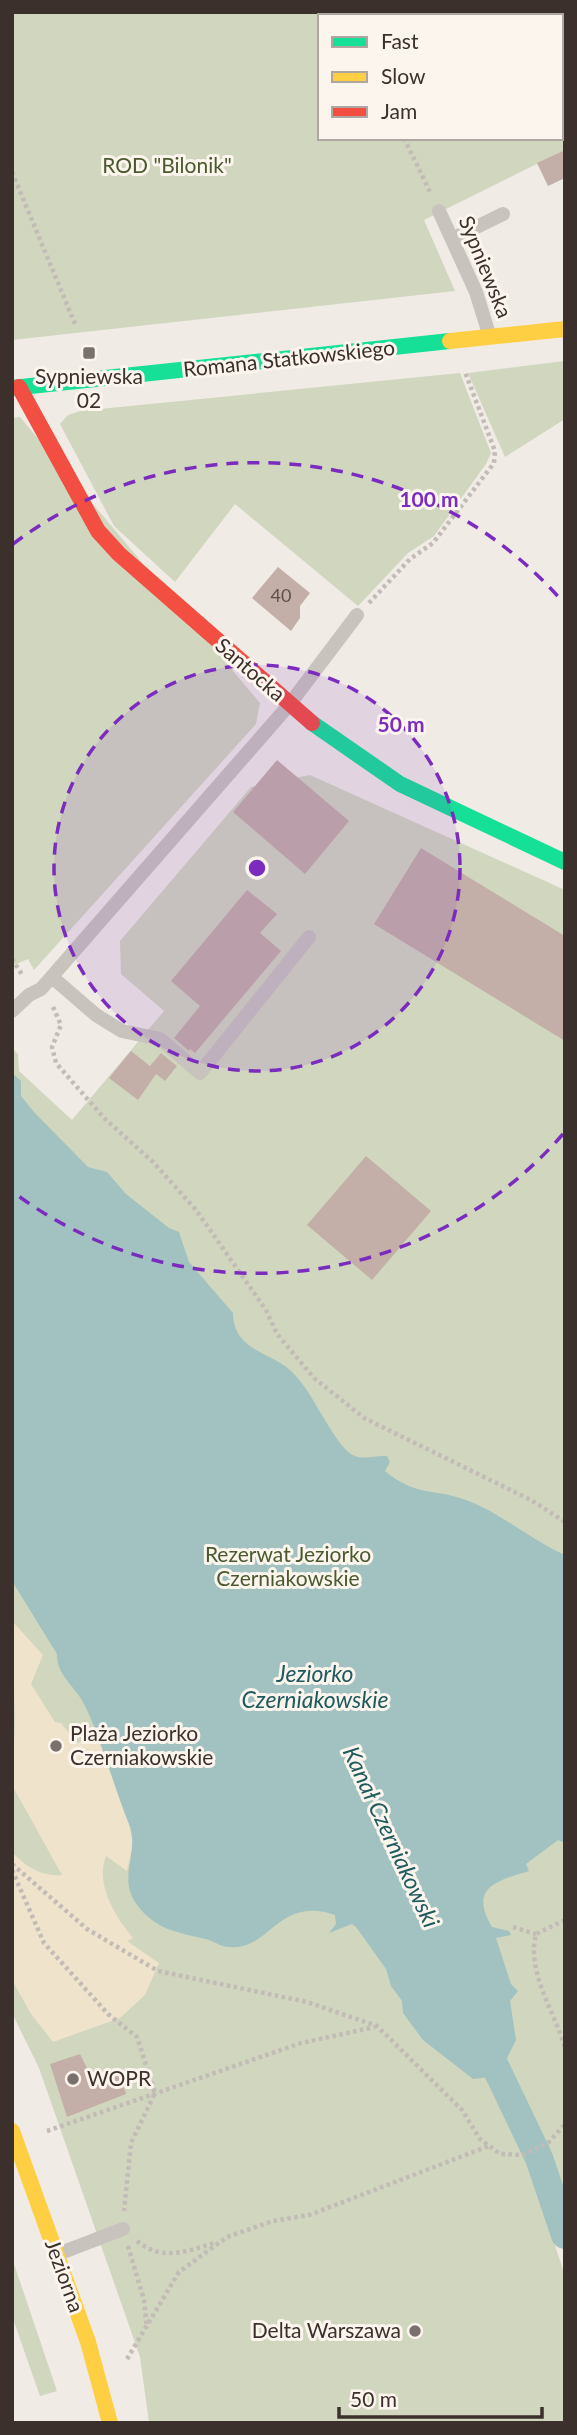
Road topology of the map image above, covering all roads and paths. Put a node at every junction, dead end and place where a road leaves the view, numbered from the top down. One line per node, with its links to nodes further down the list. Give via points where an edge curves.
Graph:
1 (405, 140): 3 (path)
2 (12, 172): 6 (path)
3 (439, 211): 5 (lane, Sypniewska)
4 (503, 214): 5 (lane)
5 (452, 239): 8 (lane, Sypniewska, via 476,292)
6 (75, 324)
7 (565, 329): 8 (street, Romana Statkowskiego)
8 (490, 339): 10 (street, Romana Statkowskiego)
9 (462, 365): 11 (path, via 495,451 494,463 433,543 410,559)
10 (16, 387): 12 (street, Santocka, via 98,531)
11 (357, 615): 12 (lane)
12 (289, 705): 13 (street, Santocka, via 400,784); 16 (lane)
13 (565, 862)
14 (309, 937): 16 (lane, via 200,1073 160,1039 122,1031 96,1015)
15 (12, 959): 17 (path, via 24,979)
16 (52, 977): 17 (lane)
17 (41, 989): 18 (lane); 19 (path, via 61,1025 52,1047 56,1063 196,1209 266,1310 277,1334 314,1378 364,1418 531,1500)
18 (12, 1011)
19 (565, 1522)
20 (12, 1864): 25 (path, via 87,1928 158,1972 307,2002)
21 (12, 1870): 27 (path, via 44,1943 108,2014 137,2037)
22 (565, 1920): 24 (path)
23 (513, 1927): 24 (path)
24 (536, 1934): 26 (path, via 539,1977)
25 (377, 2026): 27 (path, via 301,2043); 30 (path, via 462,2110 480,2139)
26 (565, 2048)
27 (155, 2093): 29 (path); 31 (path, via 131,2143)
28 (565, 2124): 30 (path, via 523,2155 500,2154)
29 (14, 2136): 33 (street, Jeziorna)
30 (490, 2146): 32 (path, via 309,2215 274,2221)
31 (123, 2223): 32 (path, via 136,2240 157,2253 187,2252); 33 (lane); 34 (path)
32 (222, 2241): 34 (path, via 179,2272)
33 (57, 2255): 35 (street, Jeziorna)
34 (147, 2328): 35 (path, via 124,2366)
35 (99, 2381): 36 (street, Jeziorna)
36 (110, 2423)

